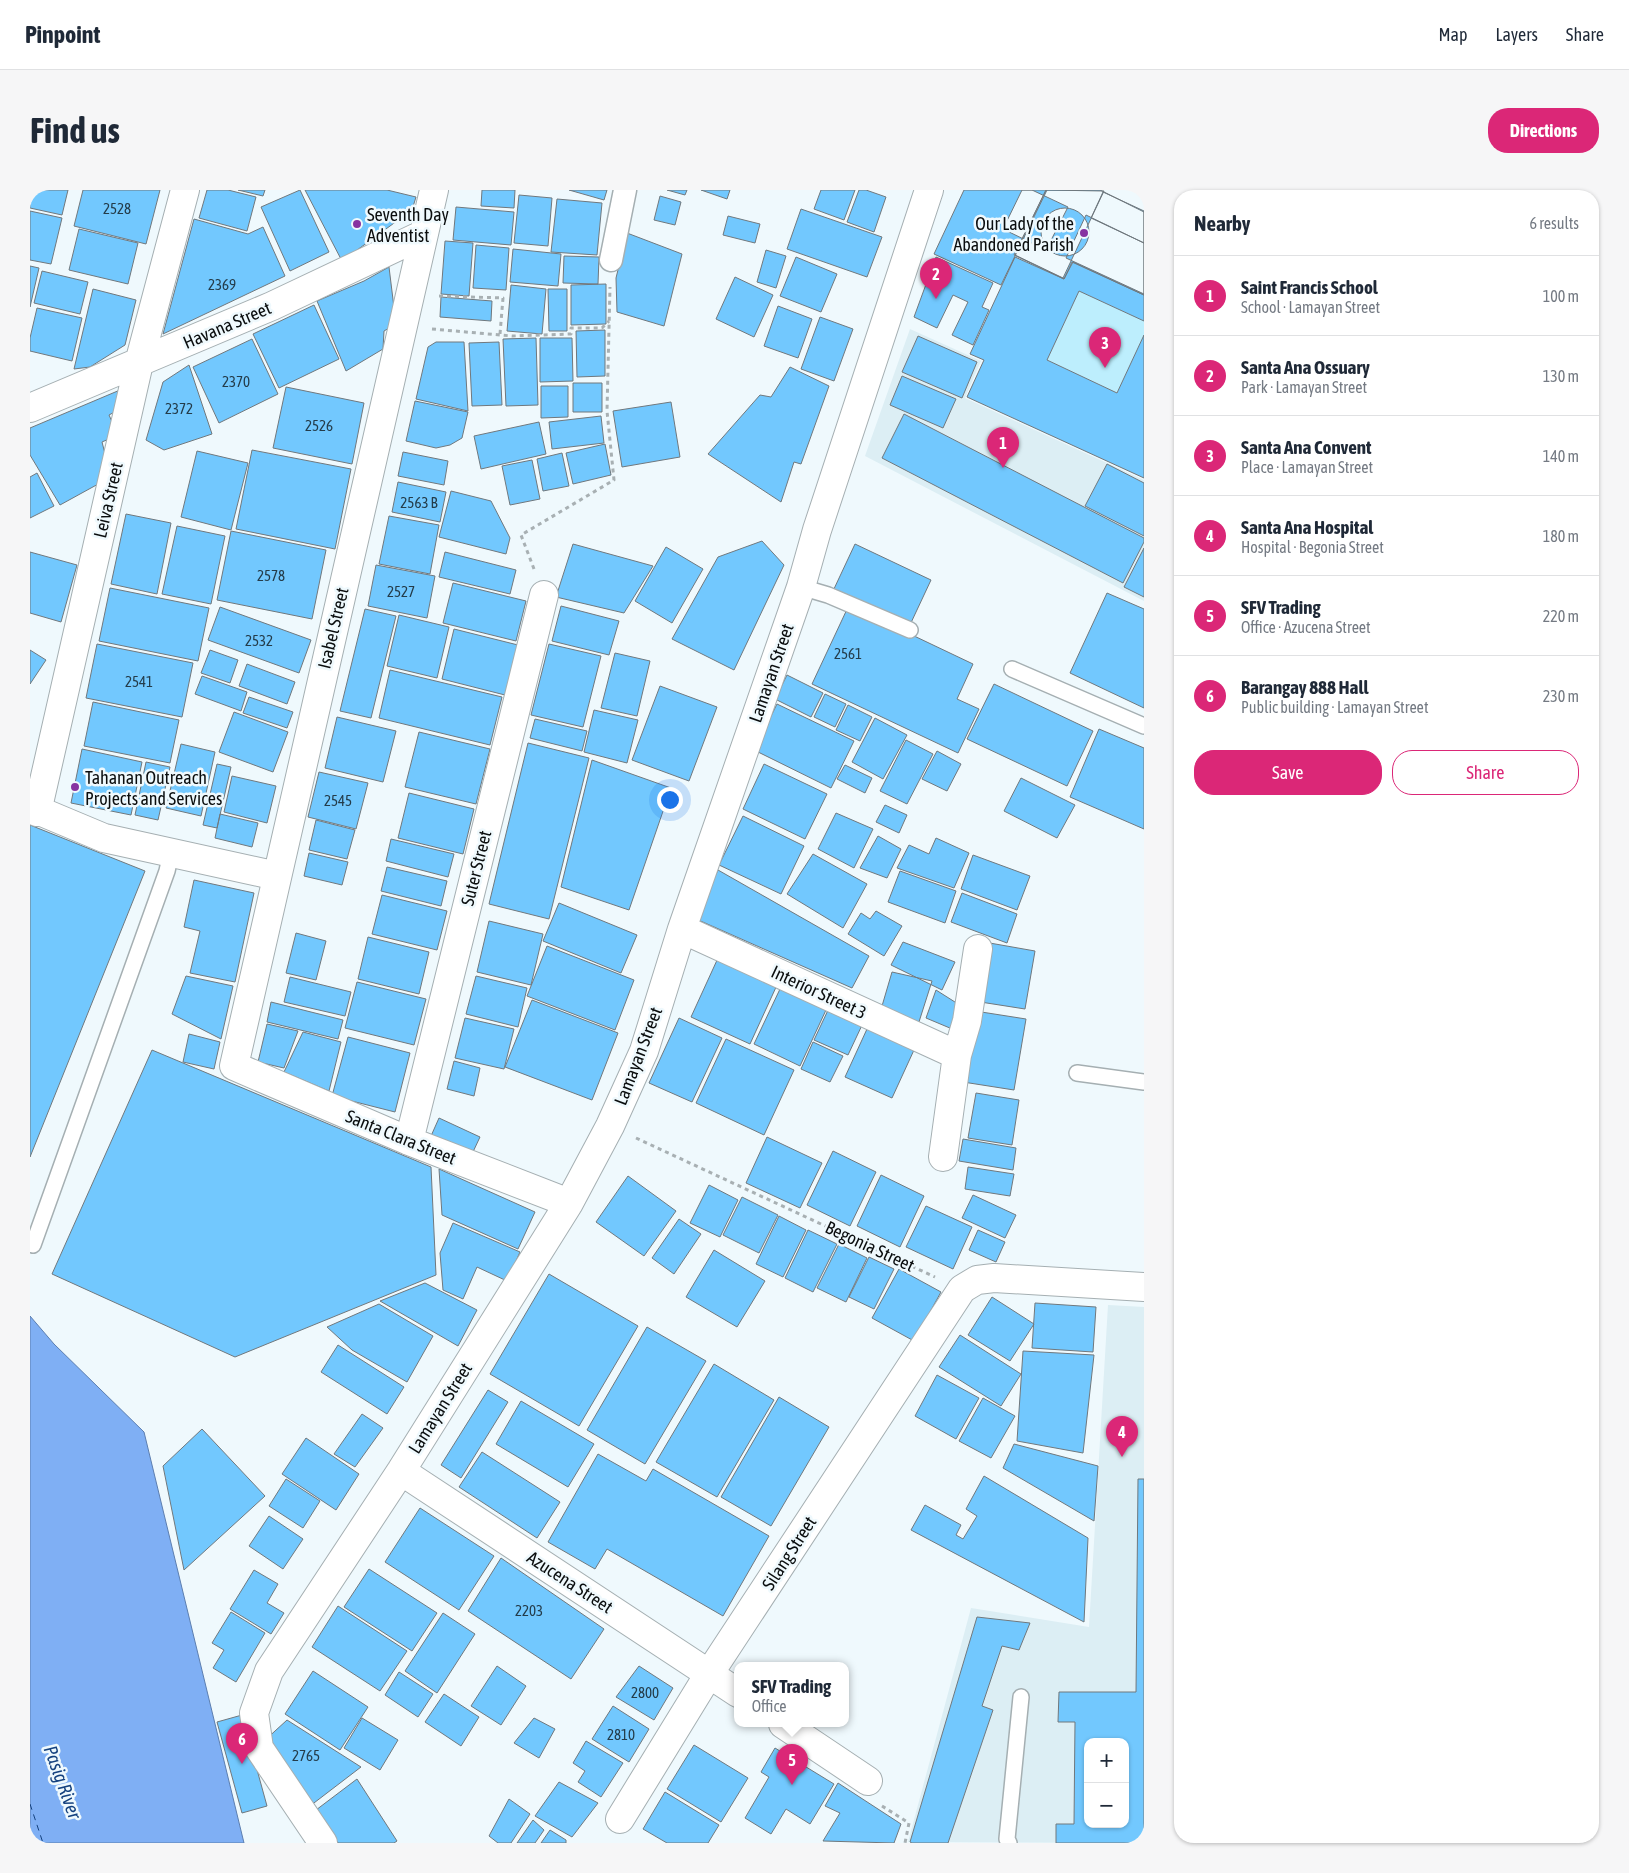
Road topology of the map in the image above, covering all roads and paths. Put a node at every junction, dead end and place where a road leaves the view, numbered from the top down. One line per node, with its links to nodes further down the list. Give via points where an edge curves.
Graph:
1 (185, 190): 11 (street, Leiva Street)
2 (434, 190): 5 (street, Isabel Street)
3 (625, 190): 6 (street)
4 (929, 190): 13 (street, Lamayan Street)
5 (422, 235): 7 (street, Isabel Street); 11 (street, Havana Street, via 272,306)
6 (611, 260): 8 (path)
7 (408, 294): 9 (street, Isabel Street); 10 (path, via 503,298)
8 (610, 320): 10 (path, via 602,328 571,328 571,334); 14 (path, via 607,411 614,480 521,535)
9 (402, 326): 10 (path); 20 (street, Isabel Street)
10 (500, 334)
11 (139, 363): 12 (street, Havana Street); 18 (street, Leiva Street)
12 (30, 408)
13 (800, 587): 15 (lane, via 828,595); 21 (street, Lamayan Street)
14 (544, 596): 28 (street, Suter Street)
15 (910, 630)
16 (1012, 670): 17 (lane)
17 (1144, 726)
18 (34, 810): 19 (street, via 104,838)
19 (171, 853): 20 (street); 31 (lane, via 167,872)
20 (277, 876): 24 (street, Isabel Street)
21 (682, 929): 23 (street, Interior Street 3); 27 (street, Lamayan Street, via 644,1051)
22 (978, 949): 23 (street, via 967,1021)
23 (957, 1055): 29 (street)
24 (234, 1066): 28 (street, Santa Clara Street)
25 (1077, 1073): 26 (lane)
26 (1144, 1082)
27 (610, 1126): 30 (street, Lamayan Street); 33 (path, Begonia Street)
28 (409, 1141): 30 (street, Santa Clara Street)
29 (944, 1157)
30 (570, 1203): 34 (street, Lamayan Street)
31 (33, 1245)
32 (1144, 1287): 33 (street, via 994,1278 977,1280)
33 (962, 1289): 35 (street, Silang Street)
34 (401, 1471): 35 (street, Azucena Street); 41 (street, Lamayan Street, via 269,1671 254,1713 259,1748)
35 (709, 1674): 36 (street, Azucena Street); 40 (street, Silang Street)
36 (734, 1690)
37 (1021, 1697): 43 (lane, via 1006,1839)
38 (788, 1727): 39 (street)
39 (868, 1781): 42 (path, via 877,1802 909,1824)
40 (620, 1819)
41 (323, 1843)
42 (905, 1843)
43 (1009, 1843)

